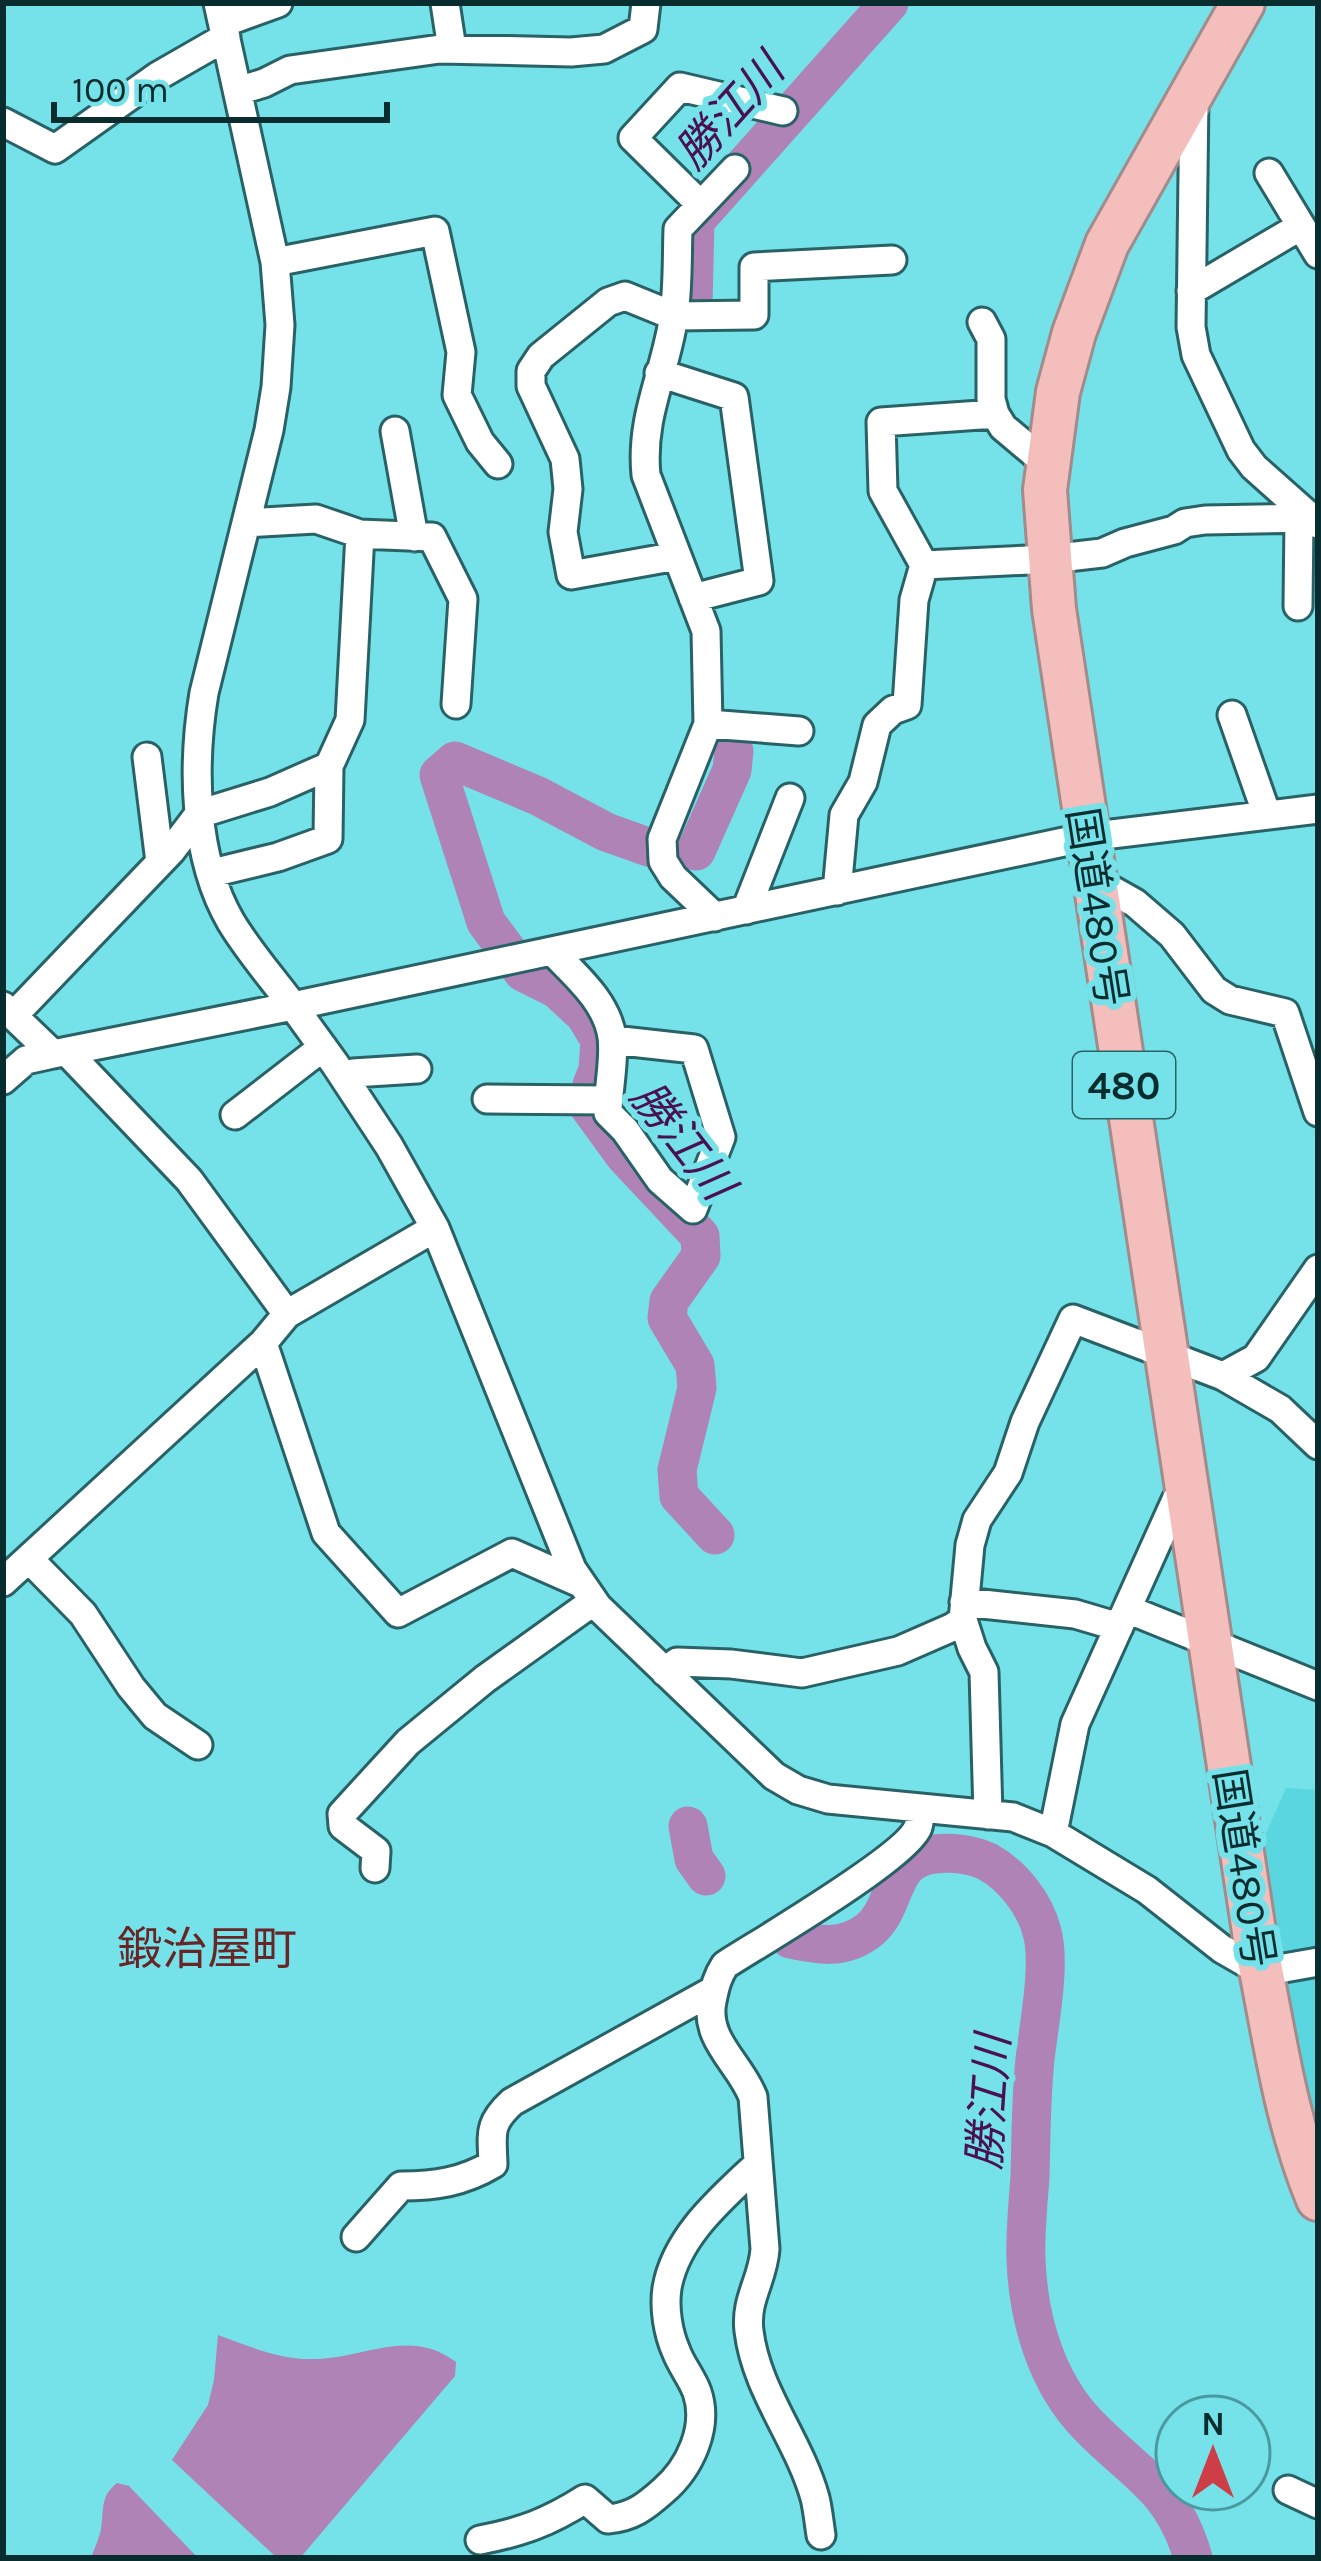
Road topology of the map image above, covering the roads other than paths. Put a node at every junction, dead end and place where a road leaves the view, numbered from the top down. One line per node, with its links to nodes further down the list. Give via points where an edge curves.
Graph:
1 (278, 3): 5 (street)
2 (445, 3): 6 (street)
3 (646, 3): 6 (street, via 643,28 604,49)
4 (1243, 3): 7 (highway, 国道480号 / 480)
5 (222, 21): 8 (street); 10 (street, via 56,149)
6 (452, 50): 8 (street, via 290,70)
7 (1193, 88): 18 (street); 25 (highway, 国道480号 / 480, via 1107,244 1074,332)
8 (238, 91): 17 (street)
9 (783, 111): 13 (street, via 680,87 633,138)
10 (3, 122)
11 (734, 169): 13 (street)
12 (1269, 173): 14 (street)
13 (701, 205): 19 (street, via 678,229)
14 (1301, 226): 15 (street); 18 (street)
15 (1318, 254)
16 (892, 260): 19 (street, via 754,267 754,315)
17 (274, 262): 24 (street, via 435,231 461,352 457,395); 27 (street, via 276,387)
18 (1191, 291): 26 (street, via 1196,355 1241,450)
19 (674, 316): 21 (street); 30 (street, via 625,296 608,302 541,356 531,386 565,458 571,575)
20 (982, 322): 22 (street, via 991,339)
21 (659, 373): 30 (street, via 647,419 646,475); 33 (street, via 734,398 759,581)
22 (995, 414): 25 (street); 32 (street, via 881,422 883,491)
23 (395, 431): 29 (street)
24 (498, 464)
25 (1047, 464): 31 (highway, 国道480号 / 480)
26 (1311, 519): 31 (street, via 1185,523 1102,553); 34 (street)
27 (246, 523): 28 (street, via 316,519); 43 (street, via 198,730)
28 (360, 534): 29 (street); 40 (street, via 350,720)
29 (414, 537): 35 (street, via 432,538 464,598)
30 (677, 556): 33 (street)
31 (1050, 559): 32 (street); 45 (highway, 国道480号 / 480)
32 (924, 565): 49 (street, via 907,705 877,724 863,782 844,815)
33 (693, 598): 37 (street, via 706,631)
34 (1298, 606)
35 (456, 704)
36 (1232, 715): 44 (street)
37 (708, 724): 38 (street); 51 (street, via 662,839 673,877)
38 (799, 731)
39 (147, 757): 46 (street)
40 (329, 766): 43 (street); 47 (street, via 328,839)
41 (790, 798): 50 (street)
42 (1318, 809): 44 (street)
43 (199, 814): 46 (street); 47 (street)
44 (1267, 815): 45 (street)
45 (1087, 837): 48 (highway, 国道480号 / 480); 49 (street)
46 (160, 862): 54 (street)
47 (212, 873): 53 (street, via 230,921)
48 (1094, 880): 63 (street, via 1172,935 1214,990 1285,1012); 69 (highway, 国道480号 / 480)
49 (837, 891): 50 (street)
50 (746, 910): 51 (street)
51 (715, 916): 52 (street)
52 (529, 957): 53 (street); 55 (street, via 595,997)
53 (293, 1006): 56 (street); 57 (street)
54 (8, 1011): 57 (street)
55 (613, 1040): 62 (street); 62 (street, via 694,1048 721,1137 693,1209)
56 (323, 1047): 59 (street); 64 (street)
57 (60, 1053): 60 (street, via 26,1060); 67 (street, via 189,1180)
58 (417, 1069): 59 (street)
59 (345, 1078): 65 (street)
60 (3, 1080)
61 (487, 1099): 62 (street)
62 (598, 1100)
63 (1318, 1112)
64 (235, 1115)
65 (435, 1228): 67 (street); 75 (street, via 553,1527)
66 (1318, 1269): 70 (street, via 1256,1358)
67 (287, 1314): 68 (street)
68 (263, 1343): 73 (street); 75 (street, via 326,1533 398,1613 512,1553)
69 (1165, 1353): 70 (street); 72 (highway, 国道480号 / 480); 76 (street, via 1073,1319 1008,1473 977,1520)
70 (1223, 1376): 71 (street, via 1280,1409)
71 (1318, 1445)
72 (1186, 1497): 77 (street, via 1176,1500); 78 (highway, 国道480号 / 480)
73 (30, 1560): 74 (street); 81 (street, via 83,1614 155,1716)
74 (3, 1582)
75 (588, 1593): 79 (street); 85 (street, via 409,1742 342,1814 344,1826 376,1851)
76 (963, 1611): 77 (street); 79 (street, via 953,1627 898,1651 802,1673 677,1662); 83 (street, via 984,1672)
77 (1123, 1618): 78 (street); 84 (street, via 1075,1724)
78 (1209, 1644): 80 (street); 87 (highway, 国道480号 / 480)
79 (665, 1672): 82 (street, via 798,1790)
80 (1318, 1686)
81 (198, 1745)
82 (920, 1808): 83 (street); 88 (street, via 918,1829 896,1853 725,1965)
83 (988, 1815): 84 (street)
84 (1053, 1834): 87 (street)
85 (375, 1868)
86 (1318, 1962): 87 (street)
87 (1262, 1972): 90 (highway, 国道480号 / 480, via 1289,2116)
88 (714, 1990): 89 (street, via 712,2031 753,2097); 91 (street, via 512,2102 497,2116 493,2164 453,2182 400,2186)
89 (758, 2164): 94 (street, via 764,2267 748,2306 749,2335 815,2496); 95 (street, via 715,2204 672,2265 668,2324 698,2393 700,2418 677,2479 628,2517 608,2519 585,2499 523,2532)
90 (1318, 2198)
91 (356, 2237)
92 (1288, 2490): 93 (street)
93 (1318, 2504)
94 (821, 2535)
95 (475, 2541)

